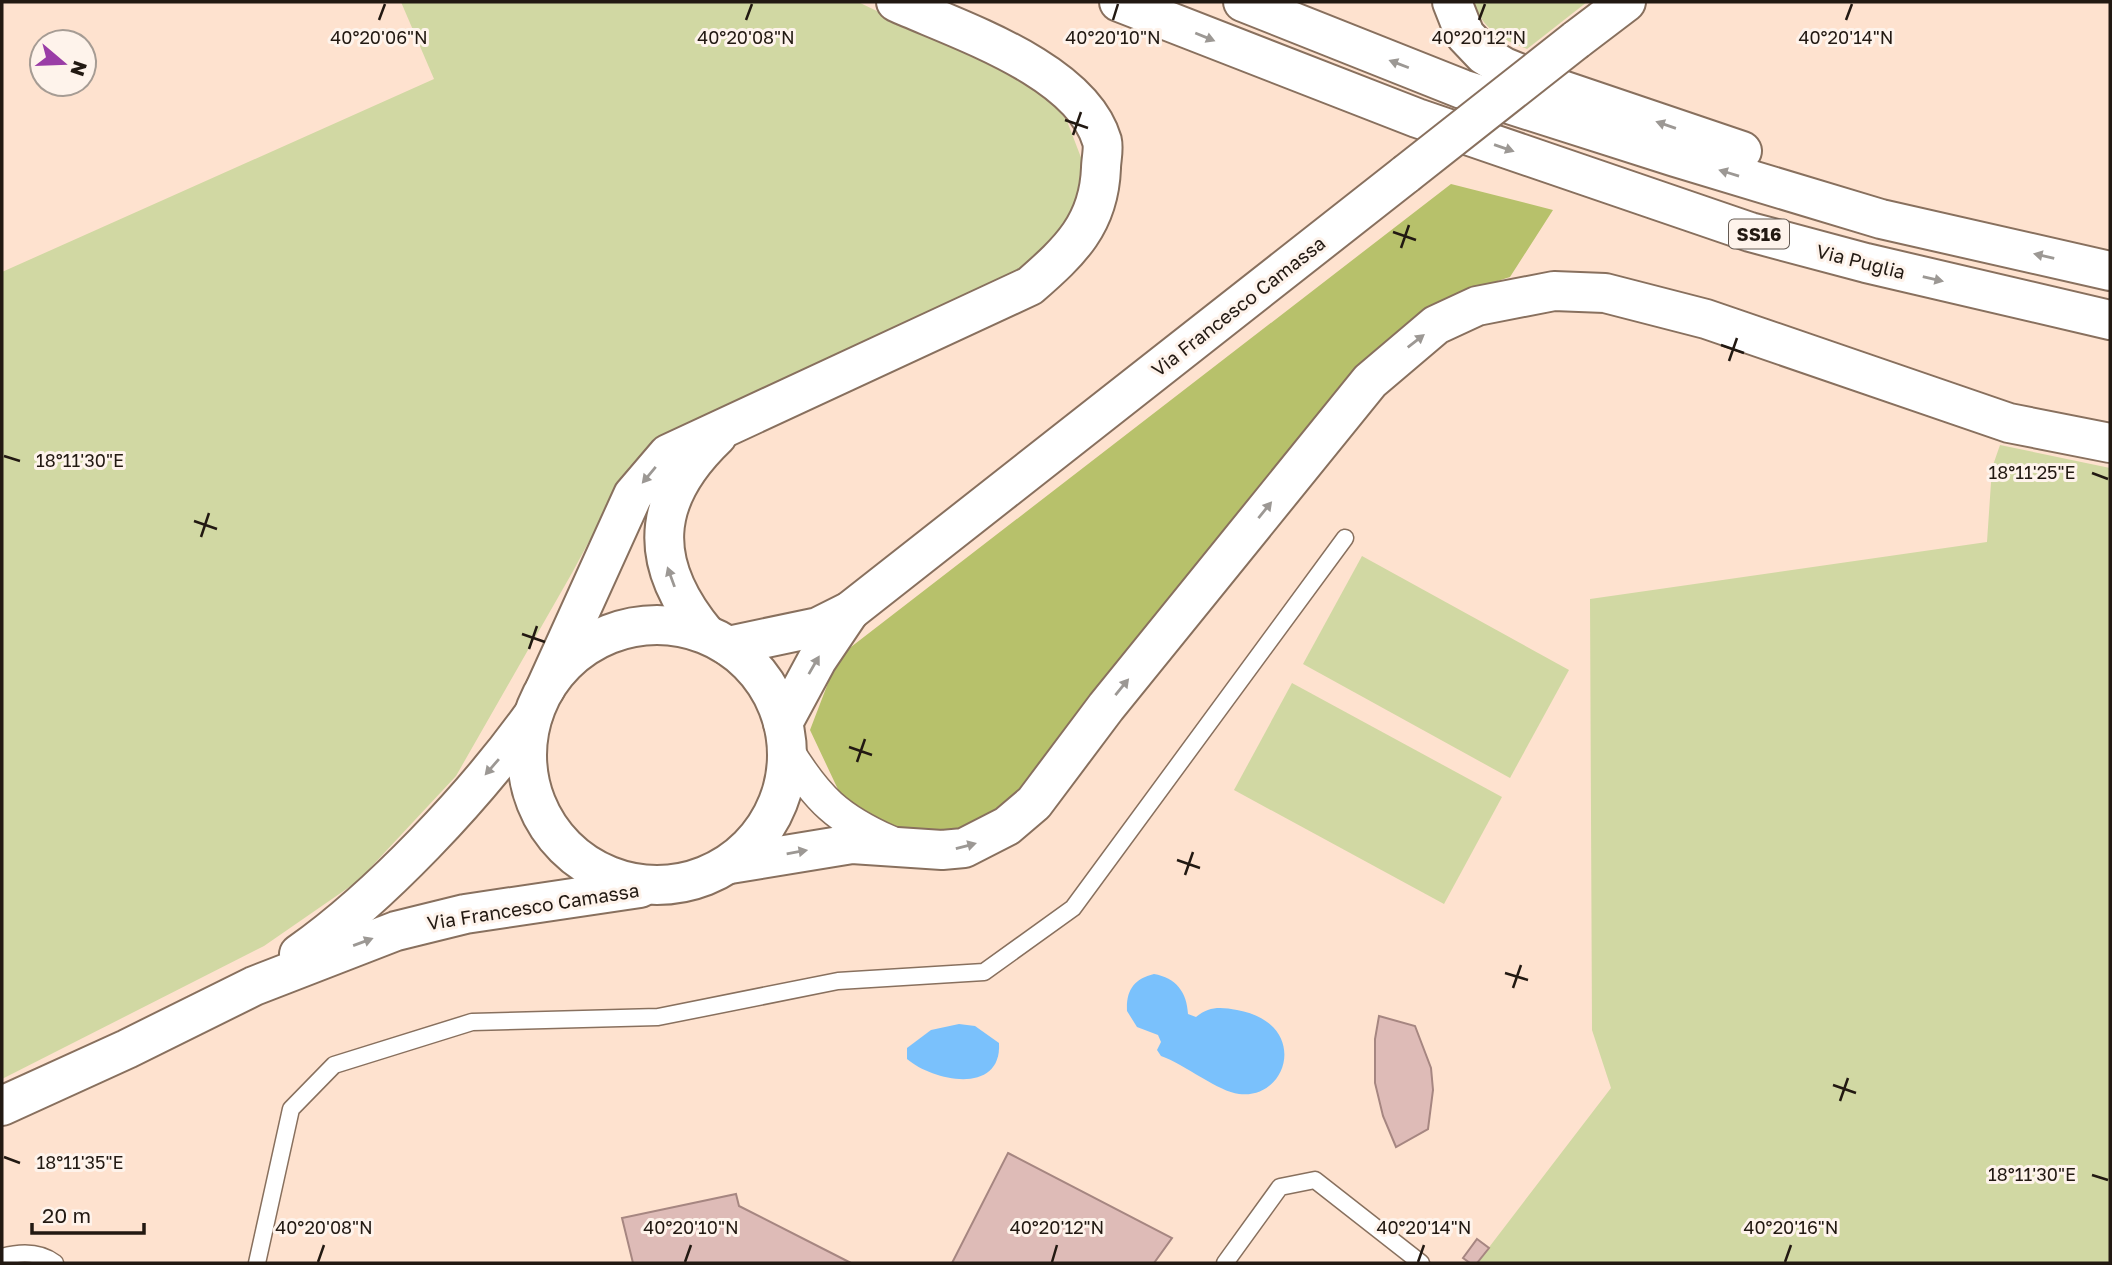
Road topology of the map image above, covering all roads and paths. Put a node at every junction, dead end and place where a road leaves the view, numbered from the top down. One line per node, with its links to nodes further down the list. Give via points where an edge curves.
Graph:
1 (896, 2): 9 (main road, via 1024,59 1062,84 1084,109 1102,142 1094,213 1070,252 1030,286)
2 (1119, 2): 8 (main road, Via Puglia / SS16, one-way to 8, via 1417,118 1750,232)
3 (1243, 2): 6 (main road, SS16, one-way to 3, via 1462,89)
4 (1452, 2): 6 (main road, one-way to 4, via 1860,190 1504,67 1465,35)
5 (1626, 2): 12 (main road, Via Francesco Camassa, bridge)
6 (1881, 219): 7 (main road, SS16, one-way to 6)
7 (2110, 271)
8 (2110, 320)
9 (727, 427): 13 (main road, one-way to 9, via 684,607 663,554 664,530 685,474); 14 (main road, one-way to 14, via 668,454 633,495)
10 (2110, 443): 16 (main road, one-way to 10, via 964,848 1007,827 1034,803 1370,381 1436,325 1477,306 1554,291 1605,293 1706,318 2009,423)
11 (1345, 538): 23 (lane, via 1073,908 984,972 838,981 658,1017 472,1022 334,1065 290,1109)
12 (849, 611): 13 (main road, Via Francesco Camassa, via 818,627); 15 (main road, Via Francesco Camassa, one-way to 12, via 817,660)
13 (717, 640): 14 (main road, Via Francesco Camassa, via 681,627 655,625 616,632 580,650 561,668); 15 (main road, Via Francesco Camassa, via 763,679)
14 (539, 701): 18 (main road, Via Francesco Camassa, via 528,737 530,786 551,831 567,850 608,876); 19 (main road, Via Francesco Camassa, one-way to 19, via 513,742 456,808 366,899)
15 (785, 736): 16 (street, via 803,776 826,804 854,826); 17 (main road, Via Francesco Camassa, via 786,776 779,802 766,826)
16 (898, 846): 17 (main road, one-way to 16, via 852,844)
17 (730, 864): 18 (main road, Via Francesco Camassa, via 682,884)
18 (656, 886): 19 (main road, Via Francesco Camassa, one-way to 18, via 396,931 465,914)
19 (254, 986): 20 (main road, Via Francesco Camassa)
20 (2, 1105)
21 (2, 1256): 22 (lane, via 35,1254)
22 (55, 1263)
23 (257, 1263)
24 (1225, 1263): 25 (lane, via 1280,1186 1315,1180)
25 (1421, 1263)

